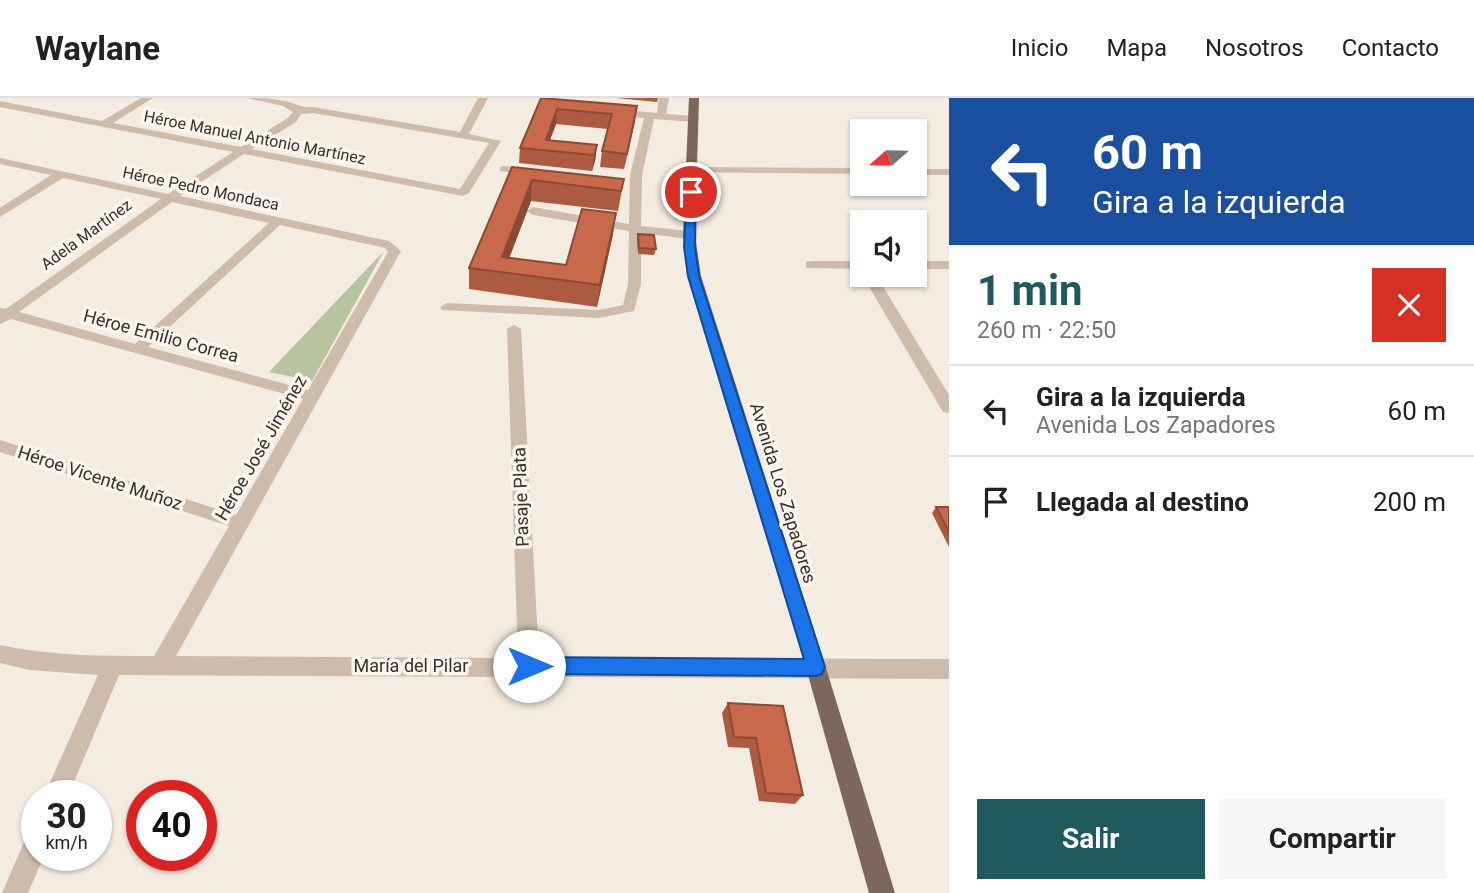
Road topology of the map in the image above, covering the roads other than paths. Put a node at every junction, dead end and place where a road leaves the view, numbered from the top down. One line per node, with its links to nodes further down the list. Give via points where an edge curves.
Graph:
1 (148, 98): 13 (street)
2 (252, 98): 9 (street)
3 (329, 98): 8 (street)
4 (483, 98): 14 (street)
5 (664, 98): 11 (street)
6 (694, 98): 12 (main road, Avenida Los Zapadores)
7 (0, 104): 13 (street, Héroe Manuel Antonio Martínez)
8 (313, 110): 9 (street); 14 (street)
9 (298, 111): 15 (street, Adela Martínez, via 292,120)
10 (602, 111): 11 (street)
11 (656, 116): 12 (street); 28 (street, via 629,180)
12 (694, 120): 18 (main road, Avenida Los Zapadores)
13 (104, 124): 15 (street, Héroe Manuel Antonio Martínez)
14 (463, 136): 15 (street, Héroe Manuel Antonio Martínez, via 496,141 463,193)
15 (241, 150): 24 (street, Adela Martínez)
16 (0, 161): 23 (street, Héroe Pedro Mondaca)
17 (504, 169): 22 (street)
18 (691, 170): 19 (street); 29 (main road, Avenida Los Zapadores)
19 (850, 171)
20 (928, 172): 21 (street)
21 (949, 172)
22 (543, 173)
23 (61, 174): 24 (street, Héroe Pedro Mondaca); 26 (street)
24 (168, 197): 27 (street, Héroe Pedro Mondaca); 37 (street, Adela Martínez)
25 (533, 211): 28 (street)
26 (0, 213)
27 (278, 221): 30 (street, Héroe Pedro Mondaca); 39 (street)
28 (633, 226): 29 (street); 36 (street, via 635,296 629,308 600,314)
29 (689, 235): 48 (main road, Avenida Los Zapadores, via 701,302)
30 (394, 248): 40 (street, Héroe José Jiménez)
31 (811, 265): 32 (street)
32 (850, 265)
33 (927, 265): 34 (street)
34 (949, 265)
35 (876, 287): 41 (street)
36 (447, 307)
37 (3, 315): 39 (street, Héroe Emilio Correa)
38 (514, 329): 47 (street, Pasaje Plata)
39 (138, 349): 40 (street, Héroe Emilio Correa)
40 (313, 397): 43 (street, Héroe José Jiménez)
41 (949, 408)
42 (0, 446): 43 (street, Héroe Vicente Muñoz)
43 (240, 523): 46 (street, Héroe José Jiménez)
44 (0, 654): 45 (street, María del Pilar, via 30,661)
45 (113, 666): 46 (street, María del Pilar); 50 (street)
46 (159, 666): 47 (street, María del Pilar)
47 (529, 666): 48 (street, María del Pilar)
48 (816, 667): 49 (street, María del Pilar); 53 (main road, Avenida Los Zapadores)
49 (949, 669)
50 (64, 780)
51 (24, 871): 52 (street)
52 (15, 893)
53 (882, 893)

